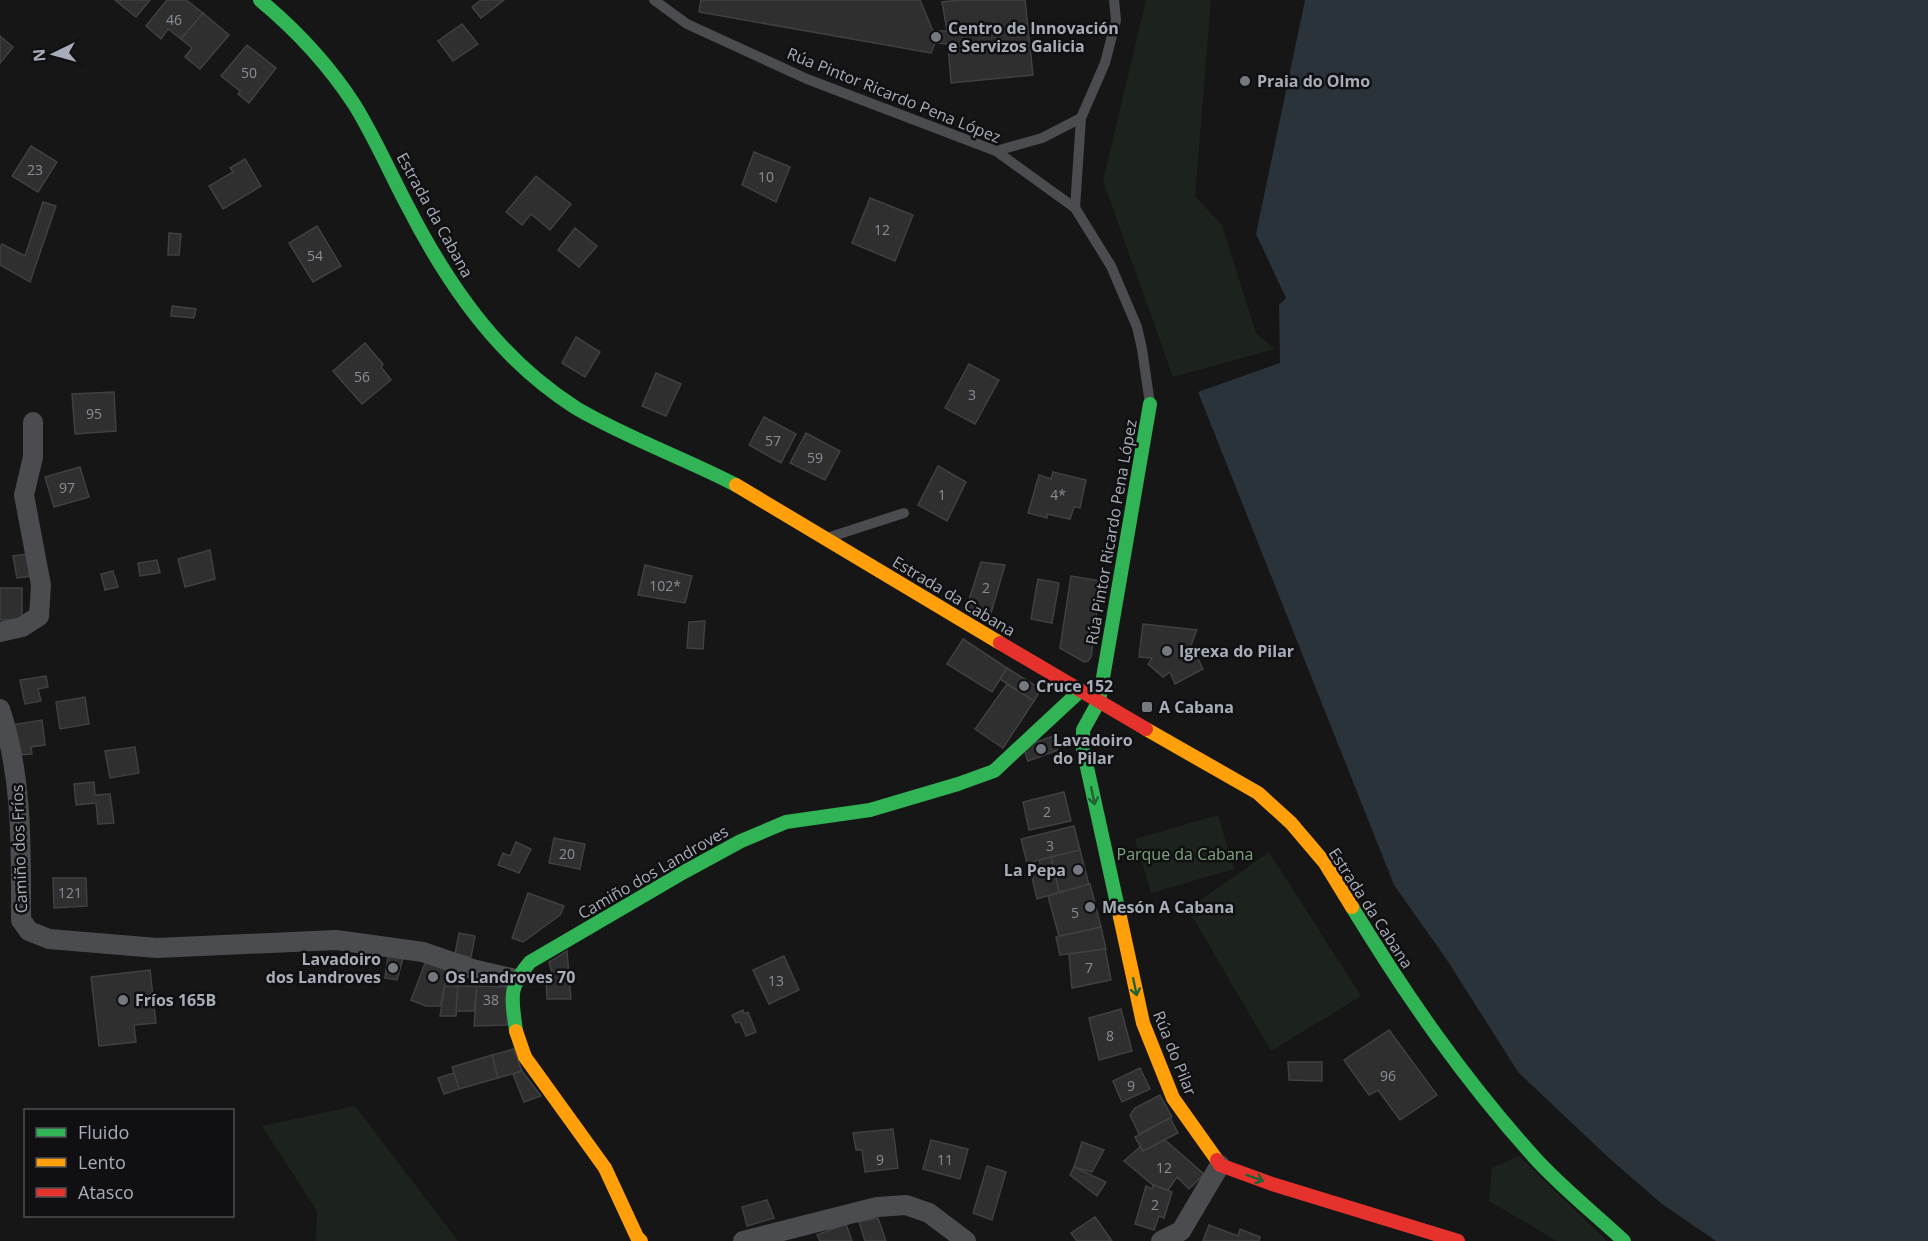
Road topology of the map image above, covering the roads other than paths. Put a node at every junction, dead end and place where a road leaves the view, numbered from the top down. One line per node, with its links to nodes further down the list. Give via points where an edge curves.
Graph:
1 (260, 0): 10 (street, Estrada da Cabana, via 314,49 334,75 449,279 527,371 590,415 709,470)
2 (1114, 0): 4 (lane, via 1116,20 1105,63)
3 (660, 2): 5 (lane, Rúa Pintor Ricardo Pena López, via 687,24 807,79)
4 (1081, 118): 5 (lane, via 1042,138); 6 (lane)
5 (996, 151): 6 (lane, Rúa Pintor Ricardo Pena López)
6 (1075, 208): 7 (lane, Rúa Pintor Ricardo Pena López, via 1111,266 1137,327)
7 (1150, 404): 13 (street, Rúa Pintor Ricardo Pena López)
8 (33, 422): 11 (street, via 33,457 24,495 40,585 39,616 22,627)
9 (904, 513): 10 (lane)
10 (827, 538): 12 (street, Estrada da Cabana)
11 (0, 632)
12 (1080, 691): 13 (street, Estrada da Cabana); 15 (street, Camiño dos Landroves, via 994,771 870,810 786,822 741,841 530,962)
13 (1099, 701): 16 (street, Rúa do Pilar, one-way to 16, via 1083,730 1083,749 1143,1023 1173,1098); 22 (street, Estrada da Cabana, via 1258,793 1291,822 1325,863 1386,963 1471,1084 1536,1159)
14 (0, 709): 15 (street, Camiño dos Fríos, via 16,774 21,920 29,931 49,939 157,948 336,940 423,952)
15 (516, 979): 17 (street, via 512,999 516,1034 525,1057 605,1168)
16 (1220, 1165): 20 (street, via 1181,1231); 21 (street, one-way to 21)
17 (641, 1241)
18 (743, 1241): 19 (street, via 877,1207 906,1205 929,1213)
19 (966, 1241)
20 (1161, 1241)
21 (1458, 1241)
22 (1624, 1241)

